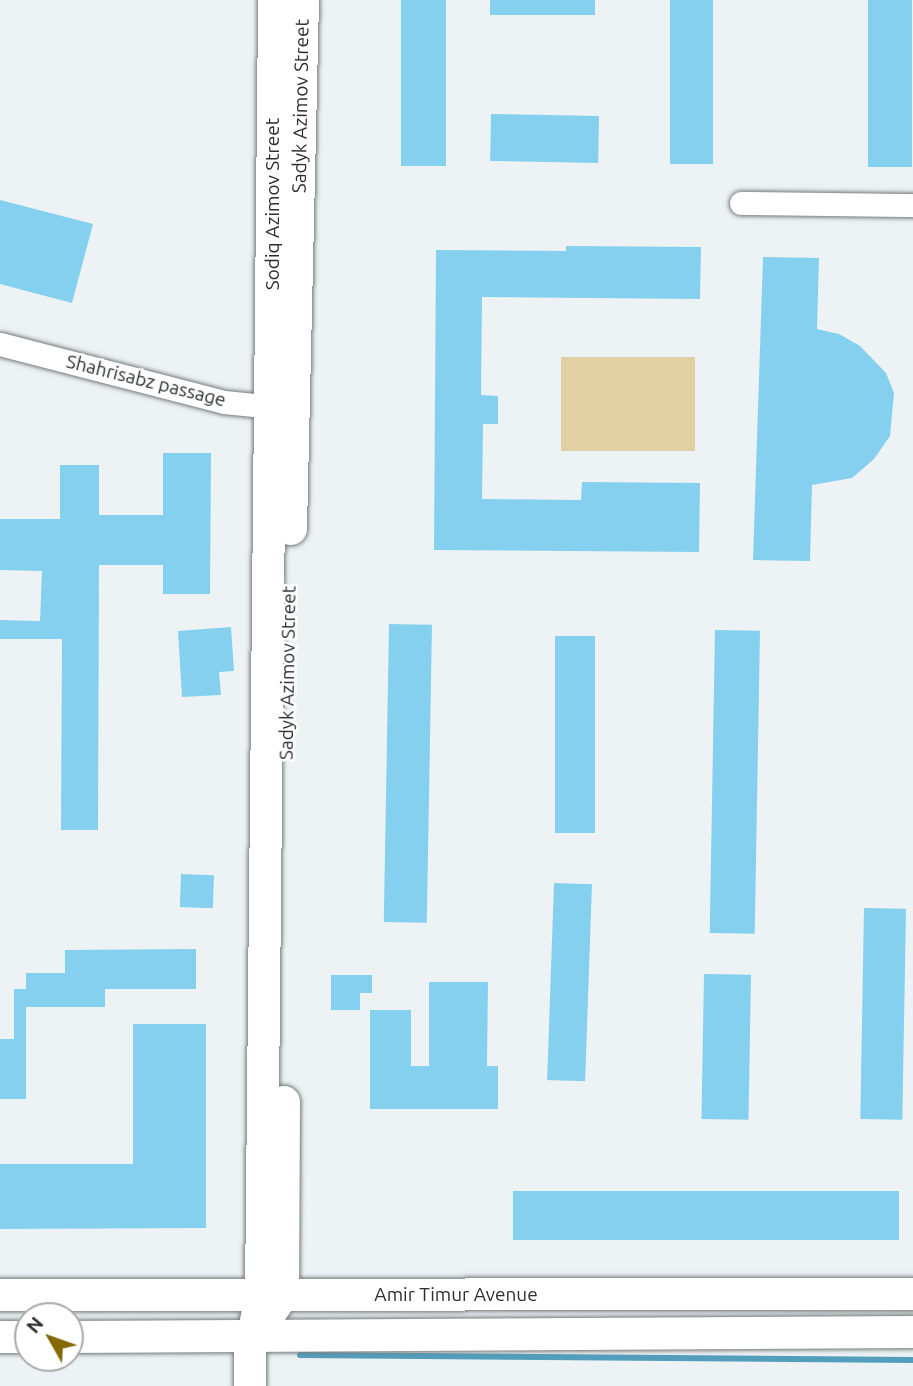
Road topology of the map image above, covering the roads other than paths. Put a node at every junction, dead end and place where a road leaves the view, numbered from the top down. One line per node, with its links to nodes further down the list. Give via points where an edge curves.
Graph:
1 (274, 0): 6 (main road, Sodiq Azimov Street)
2 (303, 0): 6 (main road, Sadyk Azimov Street)
3 (741, 203): 4 (street)
4 (913, 205)
5 (0, 344): 6 (street, Shahrisabz passage, via 224,402)
6 (282, 408): 9 (main road, Sadyk Azimov Street)
7 (913, 1294): 9 (main road, Amir Timur Avenue)
8 (0, 1295): 9 (main road, Amir Timur Avenue)
9 (272, 1295): 12 (main road)
10 (913, 1332): 12 (main road, Amir Timur Avenue)
11 (84, 1337): 12 (main road, Amir Timur Avenue)
12 (243, 1337): 13 (main road); 14 (main road)
13 (233, 1386)
14 (250, 1386)

